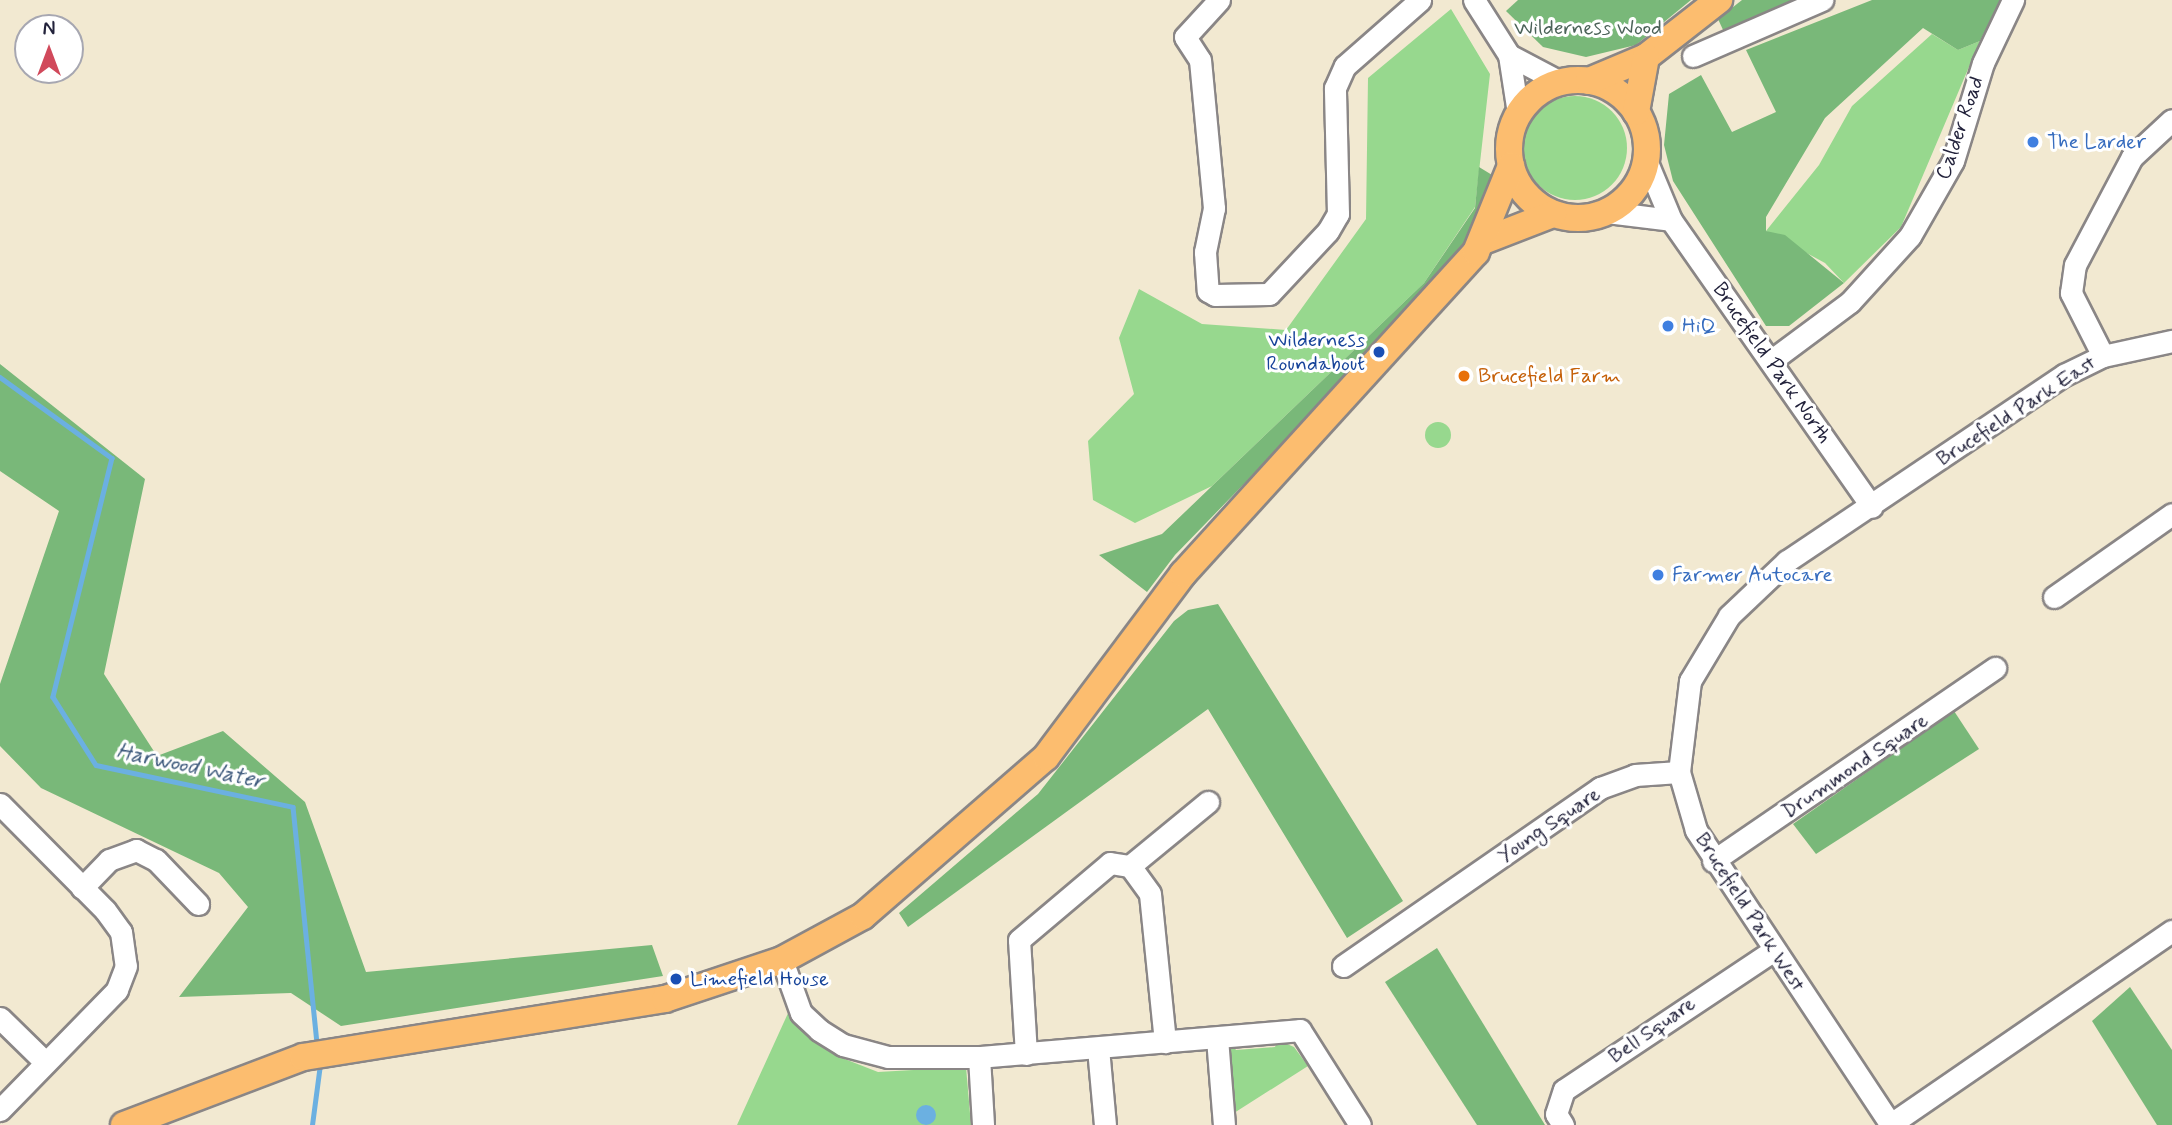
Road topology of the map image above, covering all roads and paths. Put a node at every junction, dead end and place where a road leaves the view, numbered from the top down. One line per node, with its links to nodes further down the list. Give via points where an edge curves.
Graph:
1 (1219, 0): 2 (street, via 1185,37 1200,60 1214,208 1205,253 1208,291 1215,295 1269,294 1328,231 1338,204 1335,88 1345,66)
2 (1420, 0)
3 (1474, 0): 7 (street)
4 (1719, 0): 9 (main road)
5 (1822, 0): 8 (street)
6 (2013, 0): 23 (street, Calder Road, via 1983,63 1952,161 1910,236 1850,302)
7 (1509, 55): 11 (street); 13 (street)
8 (1693, 56)
9 (1646, 57): 10 (main road); 12 (main road)
10 (1590, 80): 11 (main road); 12 (main road, via 1608,86)
11 (1560, 82): 13 (main road)
12 (1636, 112): 15 (main road)
13 (1518, 113): 16 (main road, via 1511,130)
14 (2172, 120): 22 (street, via 2132,157 2075,265 2071,293)
15 (1646, 160): 17 (main road, via 1625,199); 19 (street, Brucefield Park North)
16 (1511, 166): 18 (main road, via 1520,186); 20 (main road)
17 (1607, 212): 18 (main road); 19 (street)
18 (1553, 214): 20 (main road)
19 (1671, 220): 23 (street, Brucefield Park North)
20 (1486, 240): 37 (main road, via 1431,308 1183,574 1046,757 863,916)
21 (2172, 341): 22 (street, Brucefield Park East)
22 (2103, 356): 24 (street, Brucefield Park East, via 2064,375)
23 (1772, 360): 24 (street, Brucefield Park North)
24 (1872, 508): 28 (street, Brucefield Park West, via 1756,588 1704,650 1684,699)
25 (2172, 514): 26 (street)
26 (2054, 597)
27 (1995, 668): 31 (street, Drummond Square)
28 (1679, 772): 31 (street, Brucefield Park West, via 1696,830); 38 (street, Young Square, via 1635,775 1600,788)
29 (1208, 802): 32 (street)
30 (0, 804): 33 (street)
31 (1713, 861): 36 (street, Brucefield Park West)
32 (1129, 866): 41 (street, via 1152,903); 43 (street, via 1110,863 1018,940)
33 (82, 888): 34 (street, via 109,860 136,850 156,860); 45 (street, via 121,932 126,966 117,990)
34 (198, 904)
35 (2172, 931): 53 (street)
36 (1773, 950): 52 (street, Bell Square, via 1564,1090 1556,1114); 53 (street, Brucefield Park West)
37 (782, 960): 44 (street, via 801,1013 843,1045 888,1057); 47 (main road, via 665,999 303,1057)
38 (1343, 966)
39 (0, 1018): 45 (street)
40 (1217, 1038): 41 (street); 50 (street); 51 (street, via 1300,1030)
41 (1165, 1042): 42 (street)
42 (1098, 1048): 43 (street); 49 (street)
43 (1026, 1054): 44 (street)
44 (979, 1057): 48 (street)
45 (45, 1062): 46 (street)
46 (0, 1110)
47 (124, 1125)
48 (983, 1125)
49 (1105, 1125)
50 (1224, 1125)
51 (1360, 1125)
52 (1563, 1125)
53 (1891, 1125)

